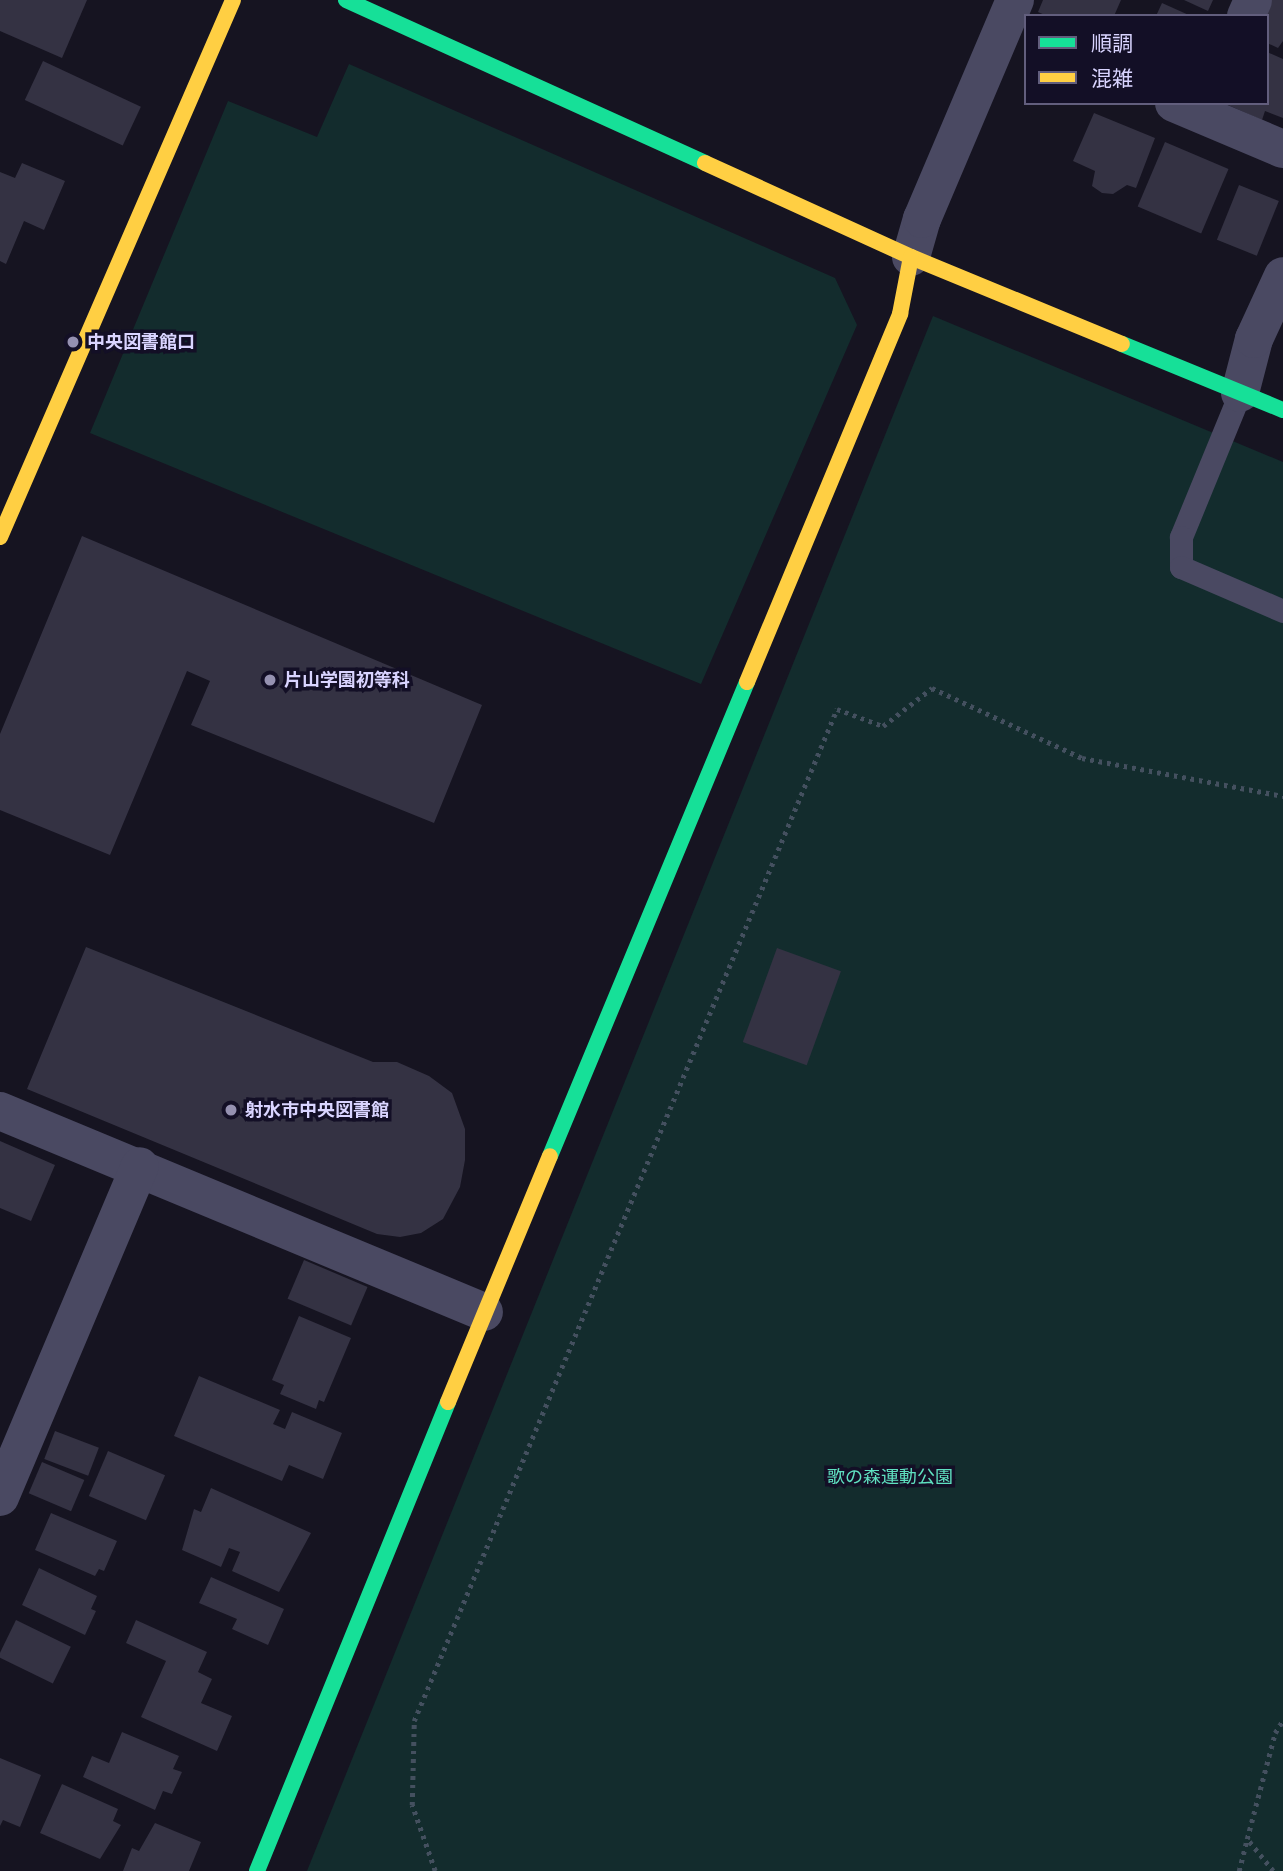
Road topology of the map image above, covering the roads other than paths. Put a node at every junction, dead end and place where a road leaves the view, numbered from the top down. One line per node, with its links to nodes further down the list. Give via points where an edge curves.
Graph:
1 (233, 0): 10 (street)
2 (346, 0): 6 (street)
3 (1014, 25): 6 (street, via 922,219)
4 (1196, 107): 5 (street)
5 (1283, 149)
6 (911, 257): 8 (street); 14 (street, via 900,314)
7 (1283, 276): 8 (street, via 1254,339)
8 (1240, 393): 9 (street); 11 (lane, via 1181,537 1181,567)
9 (1283, 410)
10 (0, 537)
11 (1283, 611)
12 (0, 1111): 13 (street)
13 (140, 1167): 14 (street); 15 (street)
14 (484, 1312): 16 (street)
15 (0, 1497)
16 (257, 1871)

